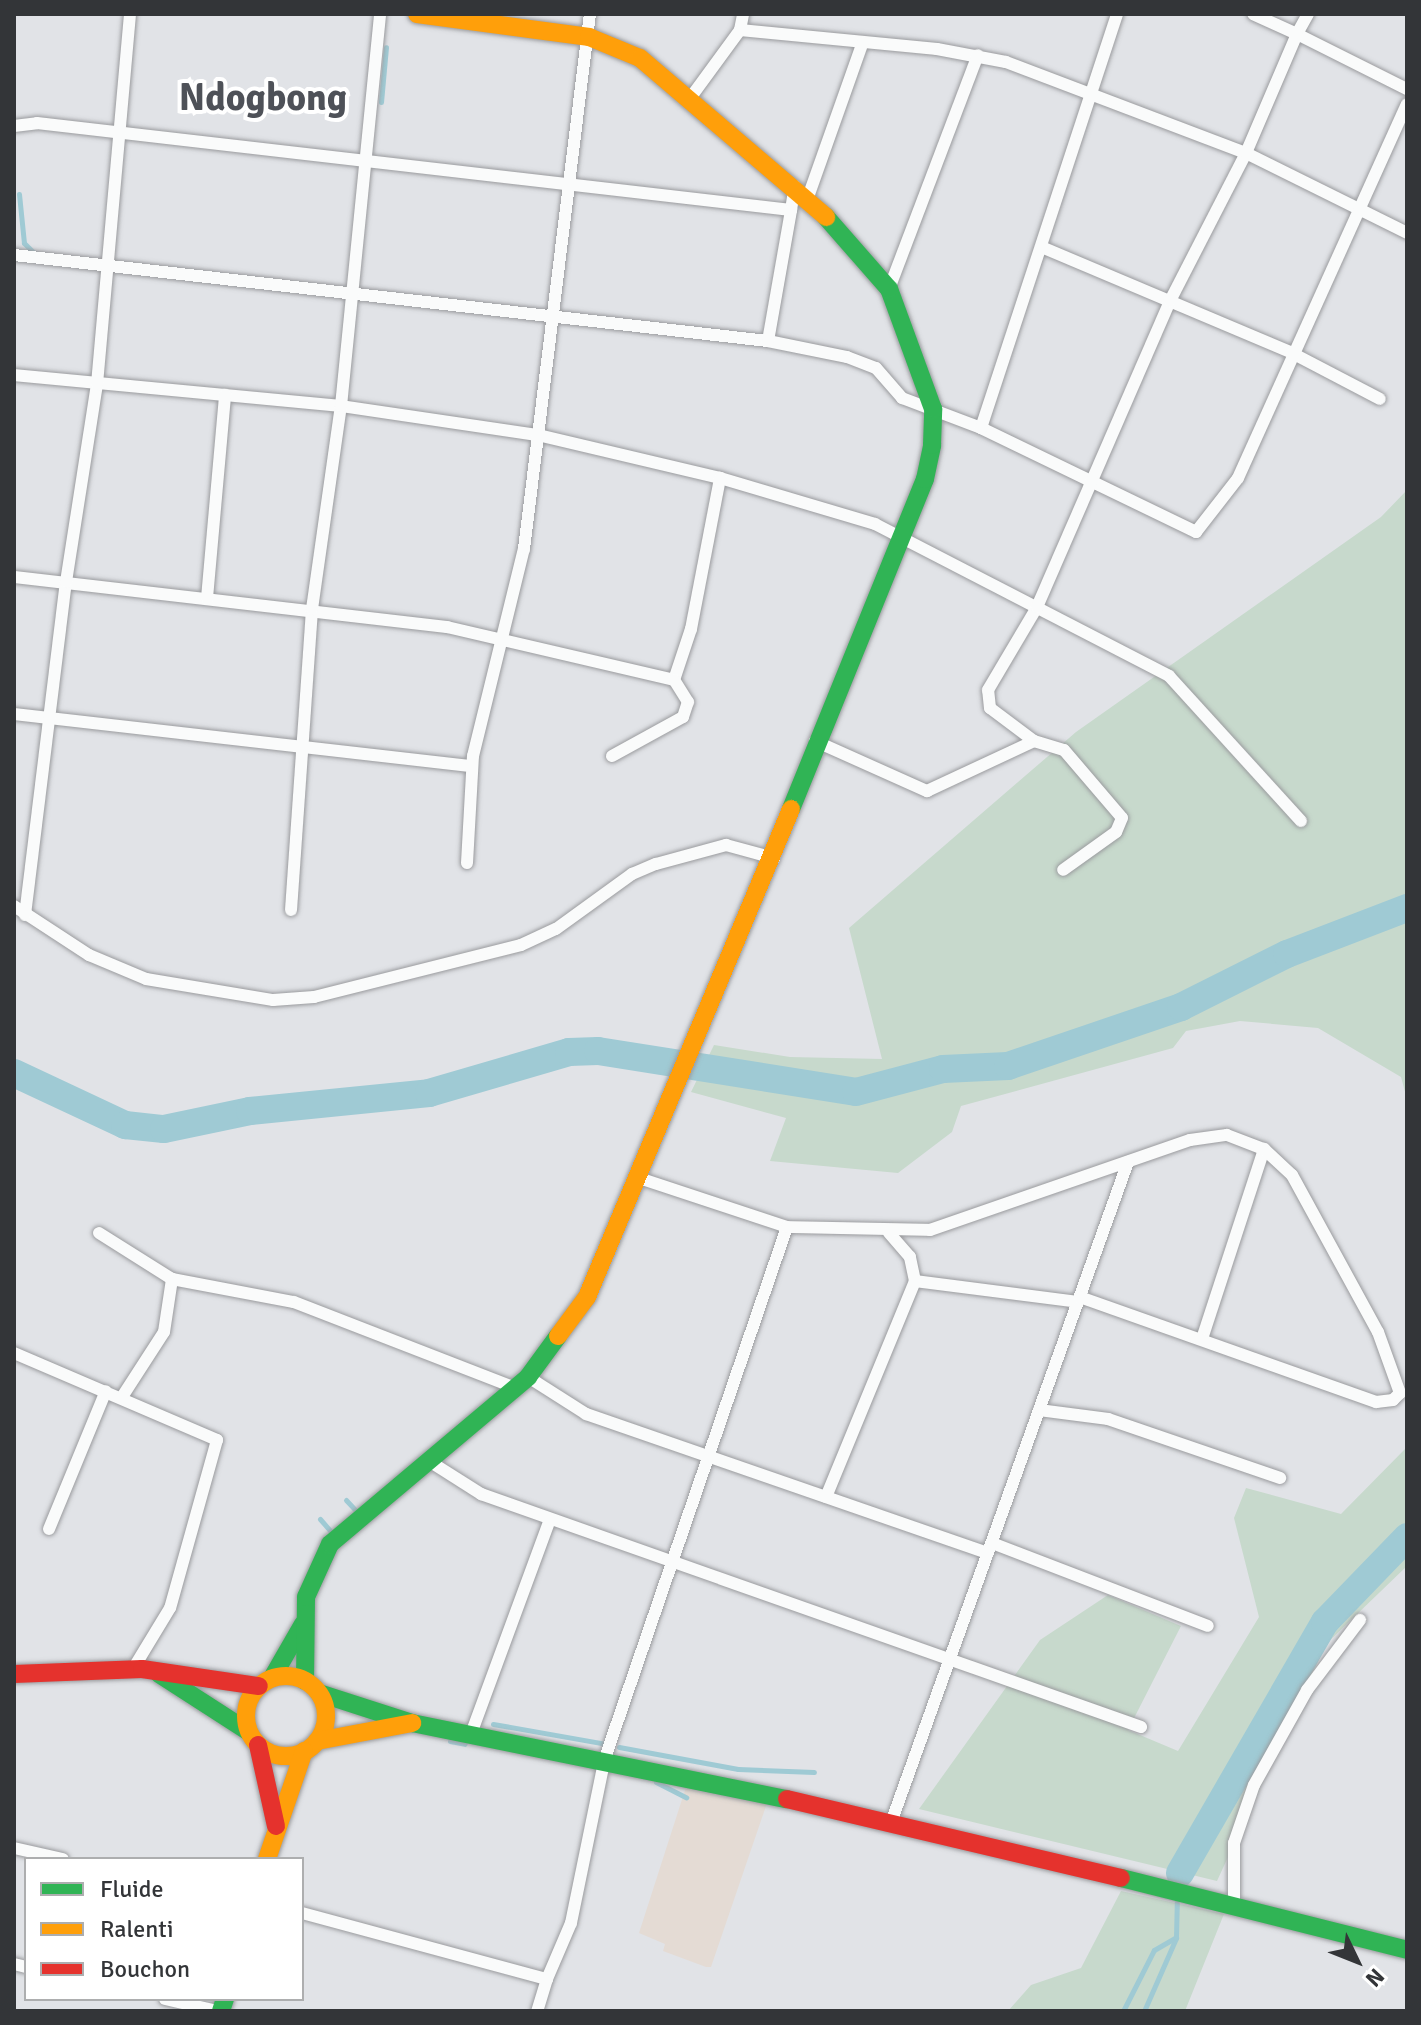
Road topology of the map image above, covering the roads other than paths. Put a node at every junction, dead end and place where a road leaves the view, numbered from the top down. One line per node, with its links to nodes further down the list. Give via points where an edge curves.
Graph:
1 (130, 14): 19 (street)
2 (380, 14): 21 (street)
3 (417, 14): 11 (main road)
4 (590, 14): 11 (street)
5 (743, 14): 9 (street)
6 (1117, 14): 15 (street)
7 (1253, 14): 10 (street)
8 (1308, 14): 10 (street)
9 (740, 30): 12 (street); 16 (street)
10 (1297, 34): 14 (street); 20 (street)
11 (589, 37): 16 (main road, via 640,58); 22 (street)
12 (863, 42): 13 (street); 23 (street)
13 (978, 55): 15 (street); 30 (street)
14 (1407, 89)
15 (1093, 95): 20 (street); 27 (street)
16 (691, 97): 23 (main road)
17 (1407, 104): 25 (street)
18 (14, 126): 19 (street, via 37,123)
19 (121, 133): 21 (street); 29 (street)
20 (1246, 153): 25 (street); 32 (street)
21 (362, 160): 22 (street); 31 (street)
22 (565, 186): 24 (street); 33 (street)
23 (801, 192): 24 (street); 30 (main road)
24 (791, 210): 34 (street)
25 (1360, 210): 26 (street); 35 (street)
26 (1407, 233)
27 (1044, 248): 32 (street); 42 (street)
28 (14, 255): 29 (street)
29 (110, 266): 31 (street); 37 (street)
30 (889, 289): 41 (main road)
31 (353, 294): 33 (street); 40 (street)
32 (1170, 301): 35 (street); 45 (street)
33 (554, 317): 34 (street); 43 (street)
34 (768, 341): 41 (street, via 876,368 898,395)
35 (1292, 353): 39 (street); 45 (street, via 1238,478 1196,532)
36 (14, 375): 37 (street)
37 (97, 384): 38 (street); 48 (street)
38 (225, 395): 40 (street); 49 (street)
39 (1380, 399)
40 (341, 406): 43 (street); 51 (street)
41 (933, 409): 42 (street); 46 (main road, via 925,479)
42 (981, 428): 45 (street)
43 (538, 435): 44 (street); 52 (street, via 524,549)
44 (720, 478): 46 (street); 53 (street, via 691,629)
45 (1093, 485): 50 (street)
46 (903, 535): 50 (street); 56 (main road)
47 (14, 577): 48 (street)
48 (66, 582): 49 (street); 55 (street)
49 (207, 598): 51 (street)
50 (1037, 607): 57 (street, via 986,701); 61 (street, via 1169,676)
51 (312, 609): 52 (street); 58 (street)
52 (500, 639): 53 (street); 60 (street)
53 (674, 680): 59 (street, via 688,702 683,717)
54 (14, 714): 55 (street)
55 (49, 717): 58 (street); 67 (street)
56 (815, 741): 57 (street, via 927,791); 62 (main road)
57 (1034, 741): 64 (street, via 1064,750 1122,818 1116,832)
58 (301, 745): 60 (street); 66 (street, via 301,827)
59 (612, 756)
60 (472, 766): 63 (street)
61 (1301, 821)
62 (774, 858): 67 (street, via 726,845 656,864 632,874 540,938 314,997 273,1000 146,979 89,955); 70 (main road)
63 (467, 863)
64 (1063, 870)
65 (14, 906): 67 (street)
66 (291, 910)
67 (25, 915)
68 (1264, 1149): 69 (street, via 1227,1135 1209,1136); 77 (street); 77 (street, via 1301,1189 1378,1332 1400,1393 1393,1400 1376,1402)
69 (1128, 1162): 73 (street, via 958,1223); 76 (street)
70 (639, 1178): 71 (street); 79 (main road, via 576,1318)
71 (787, 1227): 73 (street); 83 (street)
72 (99, 1233): 74 (street)
73 (889, 1233): 75 (street, via 910,1257)
74 (172, 1279): 79 (street, via 294,1302); 81 (street, via 164,1332)
75 (915, 1281): 76 (street); 86 (street)
76 (1079, 1300): 77 (street); 82 (street)
77 (1202, 1339)
78 (14, 1353): 80 (street)
79 (522, 1382): 83 (street, via 568,1406); 84 (main road)
80 (106, 1391): 81 (street); 88 (street)
81 (122, 1397): 95 (street, via 211,1435 219,1449 170,1608)
82 (1039, 1410): 85 (street, via 1108,1419); 89 (street)
83 (713, 1457): 86 (street); 90 (street)
84 (429, 1461): 87 (street, via 481,1494); 92 (main road, via 330,1544 311,1582)
85 (1280, 1478)
86 (826, 1497): 89 (street)
87 (550, 1519): 90 (street); 102 (street)
88 (49, 1529)
89 (990, 1548): 93 (street); 94 (street)
90 (672, 1562): 94 (street); 105 (street)
91 (1360, 1620): 111 (street, via 1307,1690 1254,1785 1234,1843)
92 (303, 1624): 98 (main road); 99 (main road)
93 (1208, 1626)
94 (951, 1656): 101 (street); 106 (street)
95 (133, 1669): 96 (main road); 97 (main road)
96 (14, 1674)
97 (159, 1674): 98 (main road); 103 (main road)
98 (265, 1682): 99 (main road); 103 (main road, via 249,1700)
99 (312, 1687): 100 (main road); 104 (main road, via 325,1709)
100 (412, 1723): 102 (main road); 104 (main road)
101 (1141, 1727)
102 (471, 1734): 105 (main road)
103 (253, 1738): 104 (main road, via 272,1754); 107 (main road)
104 (310, 1746): 107 (main road)
105 (605, 1758): 106 (main road); 114 (street, via 575,1910)
106 (892, 1820): 111 (main road)
107 (276, 1826): 110 (main road)
108 (14, 1848): 109 (street)
109 (54, 1857)
110 (268, 1857)
111 (1234, 1904): 113 (main road)
112 (304, 1914): 114 (street)
113 (1407, 1950)
114 (547, 1979): 117 (street)
115 (174, 2001): 116 (street)
116 (219, 2011)
117 (537, 2011)

